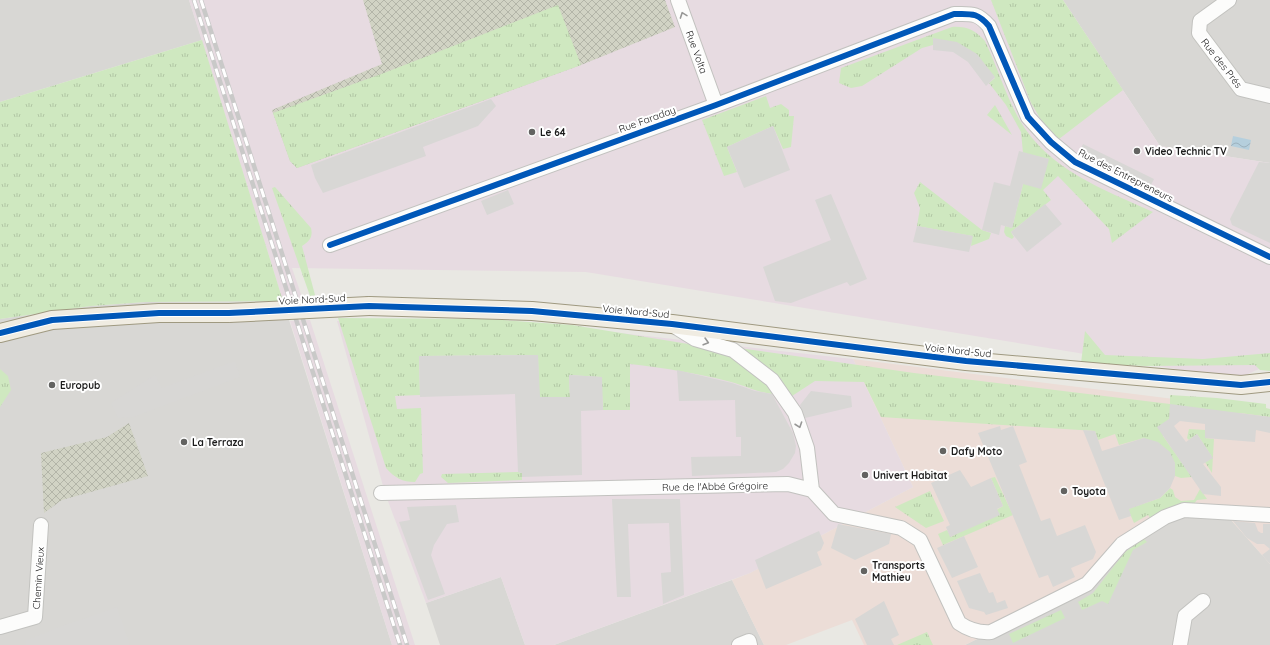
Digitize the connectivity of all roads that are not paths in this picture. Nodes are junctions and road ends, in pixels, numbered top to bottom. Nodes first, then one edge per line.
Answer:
1 (678, 0) edge
2 (1229, 0) edge
3 (971, 7) edge
4 (1270, 96) edge
5 (716, 105) junction
6 (330, 245) dead end
7 (1270, 257) edge
8 (672, 324) junction
9 (0, 333) edge
10 (1270, 382) edge
11 (1241, 385) junction
12 (1270, 394) edge
13 (812, 490) junction
14 (381, 493) dead end
15 (1270, 514) edge
16 (41, 525) dead end
17 (1203, 600) dead end
18 (0, 627) edge
19 (1180, 645) edge

5 -> 1 street, Rue Volta
2 - 4 street, Rue des Prés
3 - 5 street, Rue Faraday
3 - 7 street, Rue des Entrepreneurs
5 - 6 street, Rue Faraday
8 - 9 main road, Voie Nord-Sud, bridge
8 - 11 main road, Voie Nord-Sud
8 -> 13 street
10 - 11 main road, Voie Nord-Sud
11 - 12 main road, Voie Nord-Sud
13 - 14 street, Rue de l'Abbé Grégoire
13 - 15 street
16 - 18 street, Chemin Vieux
17 - 19 street

